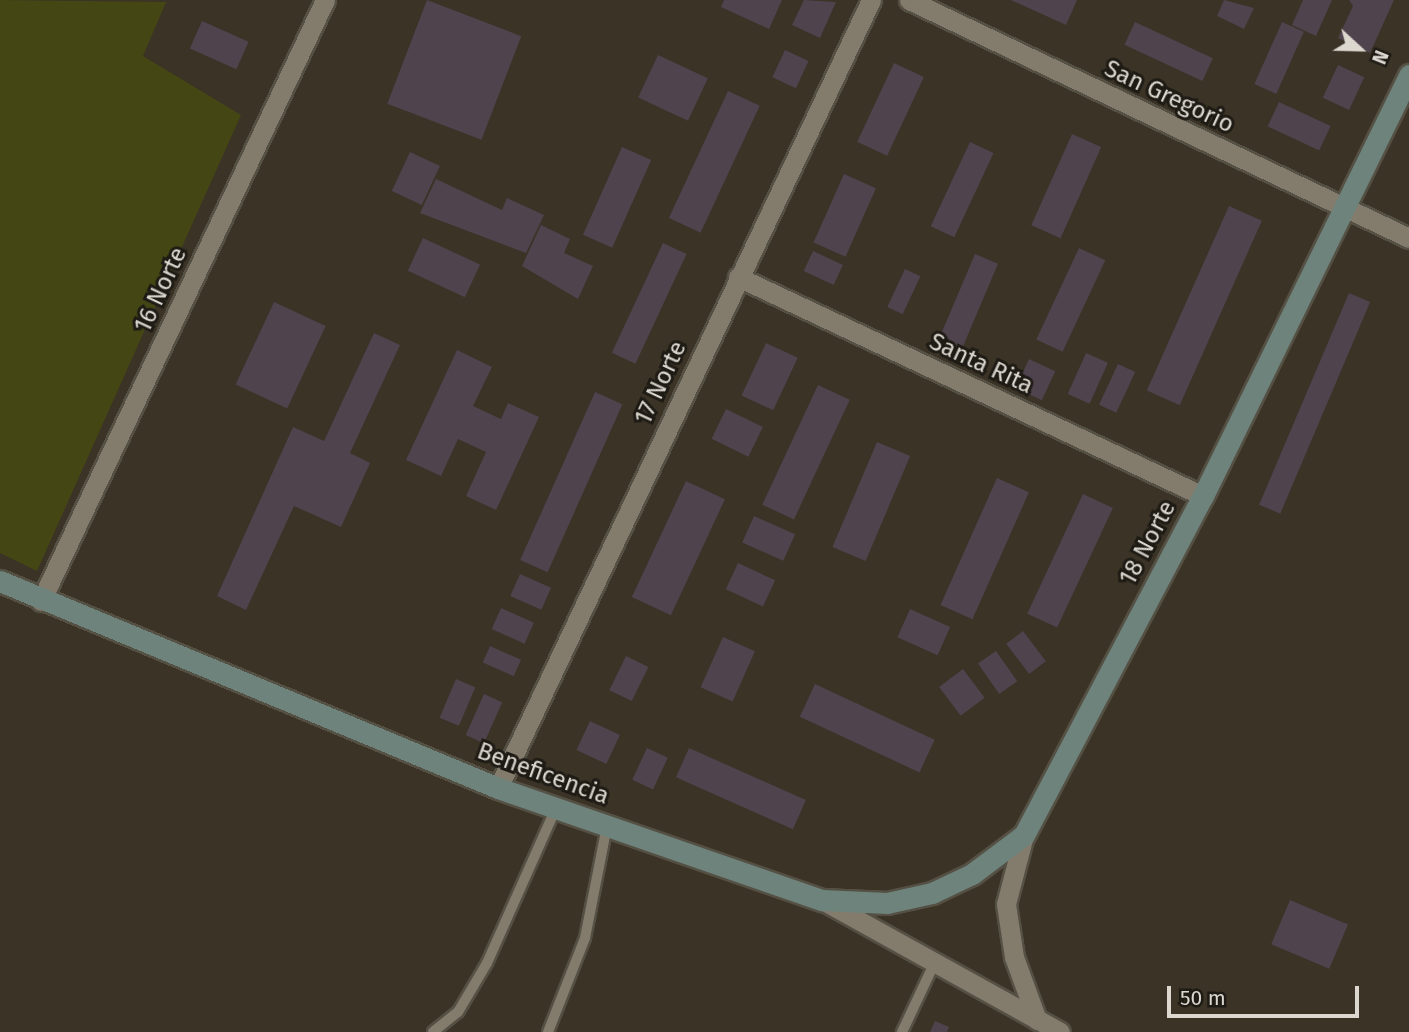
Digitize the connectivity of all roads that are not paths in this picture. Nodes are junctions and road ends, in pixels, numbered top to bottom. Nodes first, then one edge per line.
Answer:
1 (326, 0) edge
2 (871, 0) edge
3 (909, 0) edge
4 (1409, 75) edge
5 (1344, 207) junction
6 (1409, 238) edge
7 (738, 277) junction
8 (1203, 496) junction
9 (0, 581) edge
10 (41, 601) junction
11 (498, 788) junction
12 (556, 808) junction
13 (607, 825) junction
14 (1024, 835) junction
15 (822, 900) junction
16 (935, 962) junction
17 (1037, 1020) junction
18 (433, 1032) edge
19 (548, 1032) edge
20 (902, 1032) edge
21 (1060, 1032) edge

1 - 10 street, 16 Norte
2 - 7 street, 17 Norte
3 - 5 street, San Gregorio
4 - 5 main road, 18 Norte
5 - 6 street, San Gregorio
5 - 8 main road, 18 Norte
7 - 8 street, Santa Rita
7 - 11 street, 17 Norte
8 - 14 main road, 18 Norte
9 - 10 main road, Beneficencia
10 - 11 main road, Beneficencia
11 - 12 main road, Beneficencia
12 - 13 main road, Beneficencia
12 - 18 lane
13 - 15 main road, Beneficencia
13 - 19 lane
14 - 15 main road, 18 Norte
14 - 17 street
15 - 16 street, Beneficencia
16 - 17 street, Beneficencia
16 - 20 lane
17 - 21 street, Beneficencia

